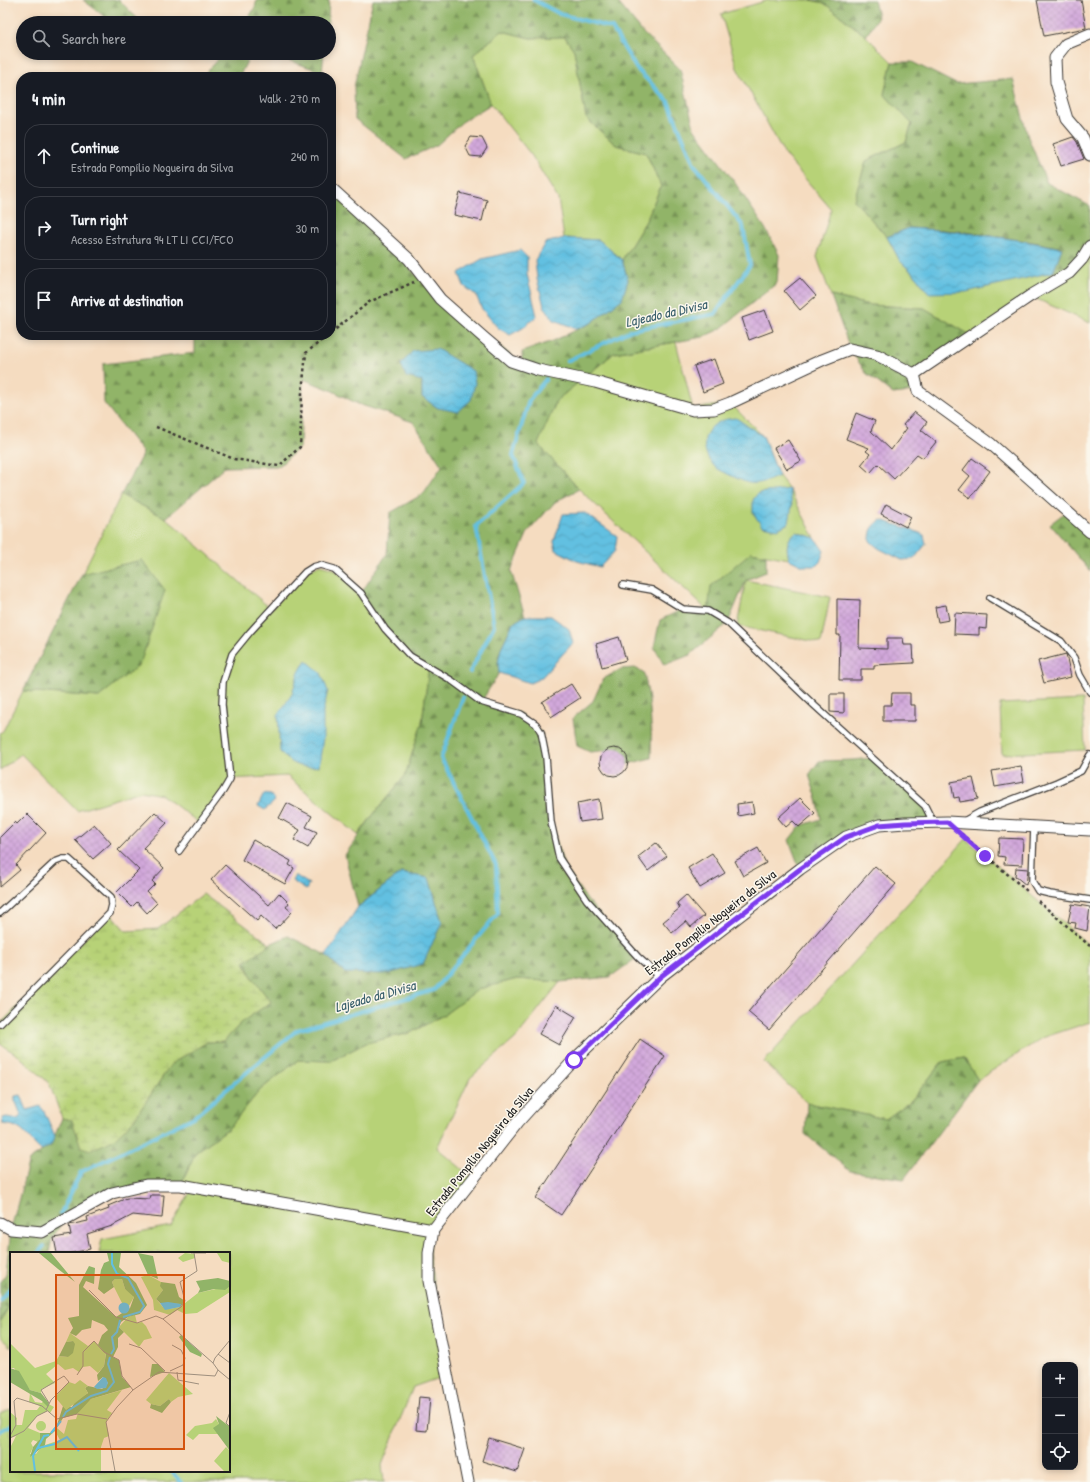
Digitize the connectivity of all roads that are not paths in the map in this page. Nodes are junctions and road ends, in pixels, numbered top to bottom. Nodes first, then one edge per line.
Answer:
1 (1090, 34) edge
2 (1090, 155) edge
3 (336, 193) edge
4 (1090, 246) edge
5 (914, 374) junction
6 (1090, 532) edge
7 (623, 584) dead end
8 (990, 598) dead end
9 (1090, 692) edge
10 (1090, 755) edge
11 (933, 822) junction
12 (961, 823) junction
13 (1034, 827) junction
14 (1090, 830) edge
15 (179, 851) dead end
16 (1090, 900) edge
17 (0, 913) edge
18 (660, 977) junction
19 (0, 1024) edge
20 (0, 1223) edge
21 (433, 1230) junction
22 (468, 1482) edge

1 - 2 street
3 - 5 street
4 - 5 street
5 - 6 street
7 - 11 lane
8 - 9 lane
10 - 12 lane
11 - 12 street, Estrada Pompílio Nogueira da Silva
11 - 18 street, Estrada Pompílio Nogueira da Silva
12 - 13 street, Estrada Pompílio Nogueira da Silva
13 - 14 street, Estrada Pompílio Nogueira da Silva
13 - 16 lane
15 - 18 lane
17 - 19 lane
18 - 21 street, Estrada Pompílio Nogueira da Silva
20 - 21 street
21 - 22 street, Estrada Pompílio Nogueira da Silva

